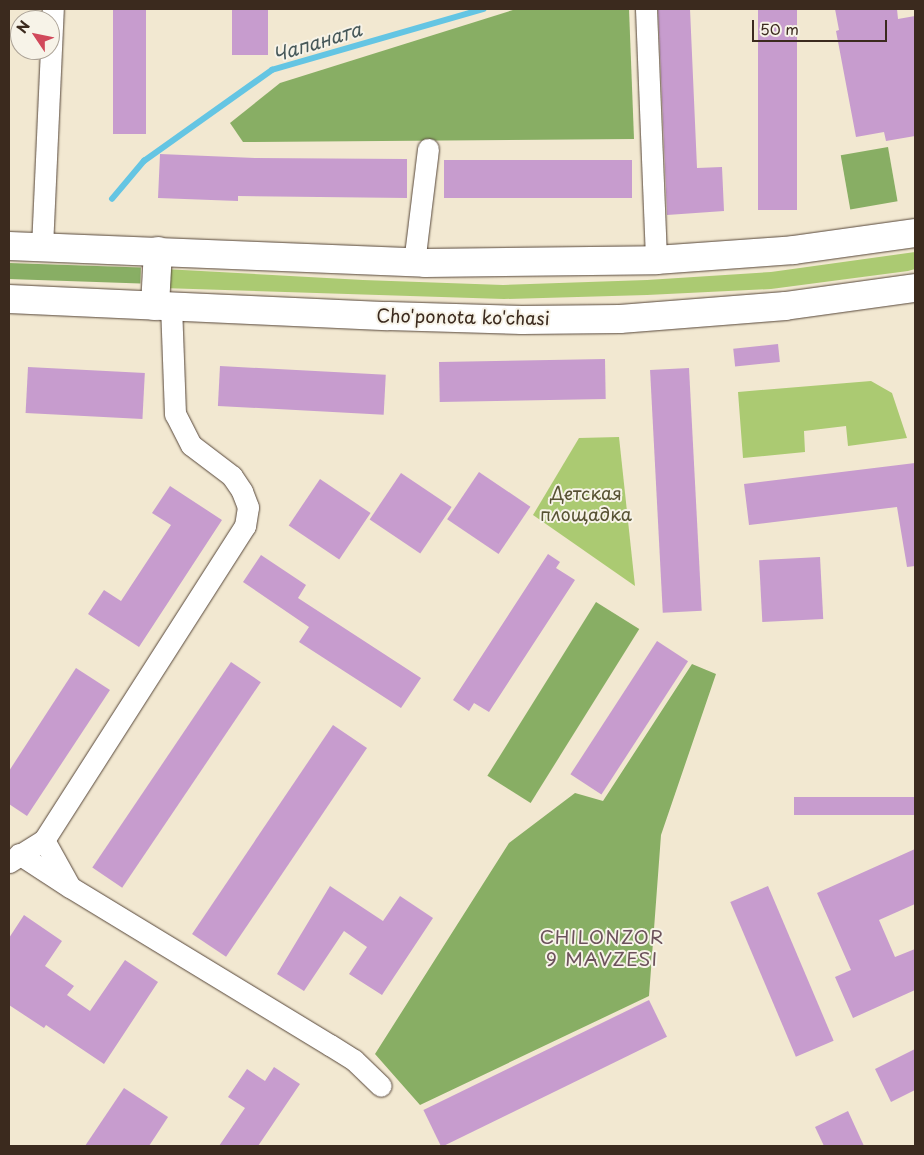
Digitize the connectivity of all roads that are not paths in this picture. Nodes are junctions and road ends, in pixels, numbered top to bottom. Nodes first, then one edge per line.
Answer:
1 (53, 9) edge
2 (646, 9) edge
3 (428, 149) dead end
4 (915, 233) edge
5 (9, 246) edge
6 (42, 247) junction
7 (158, 252) junction
8 (656, 260) junction
9 (414, 263) junction
10 (915, 288) edge
11 (9, 299) edge
12 (163, 306) junction
13 (44, 840) junction
14 (14, 858) edge
15 (70, 887) junction
16 (381, 1086) dead end

1 - 6 street
2 - 8 street
3 - 9 street
4 - 8 main road
5 - 6 main road
6 - 7 main road
7 - 9 main road
7 - 12 main road
8 - 9 main road
10 - 12 main road, Cho'ponota ko'chasi
11 - 12 main road, Cho'ponota ko'chasi
12 - 13 street
13 - 14 street
13 - 15 street
14 - 15 street
15 - 16 street

